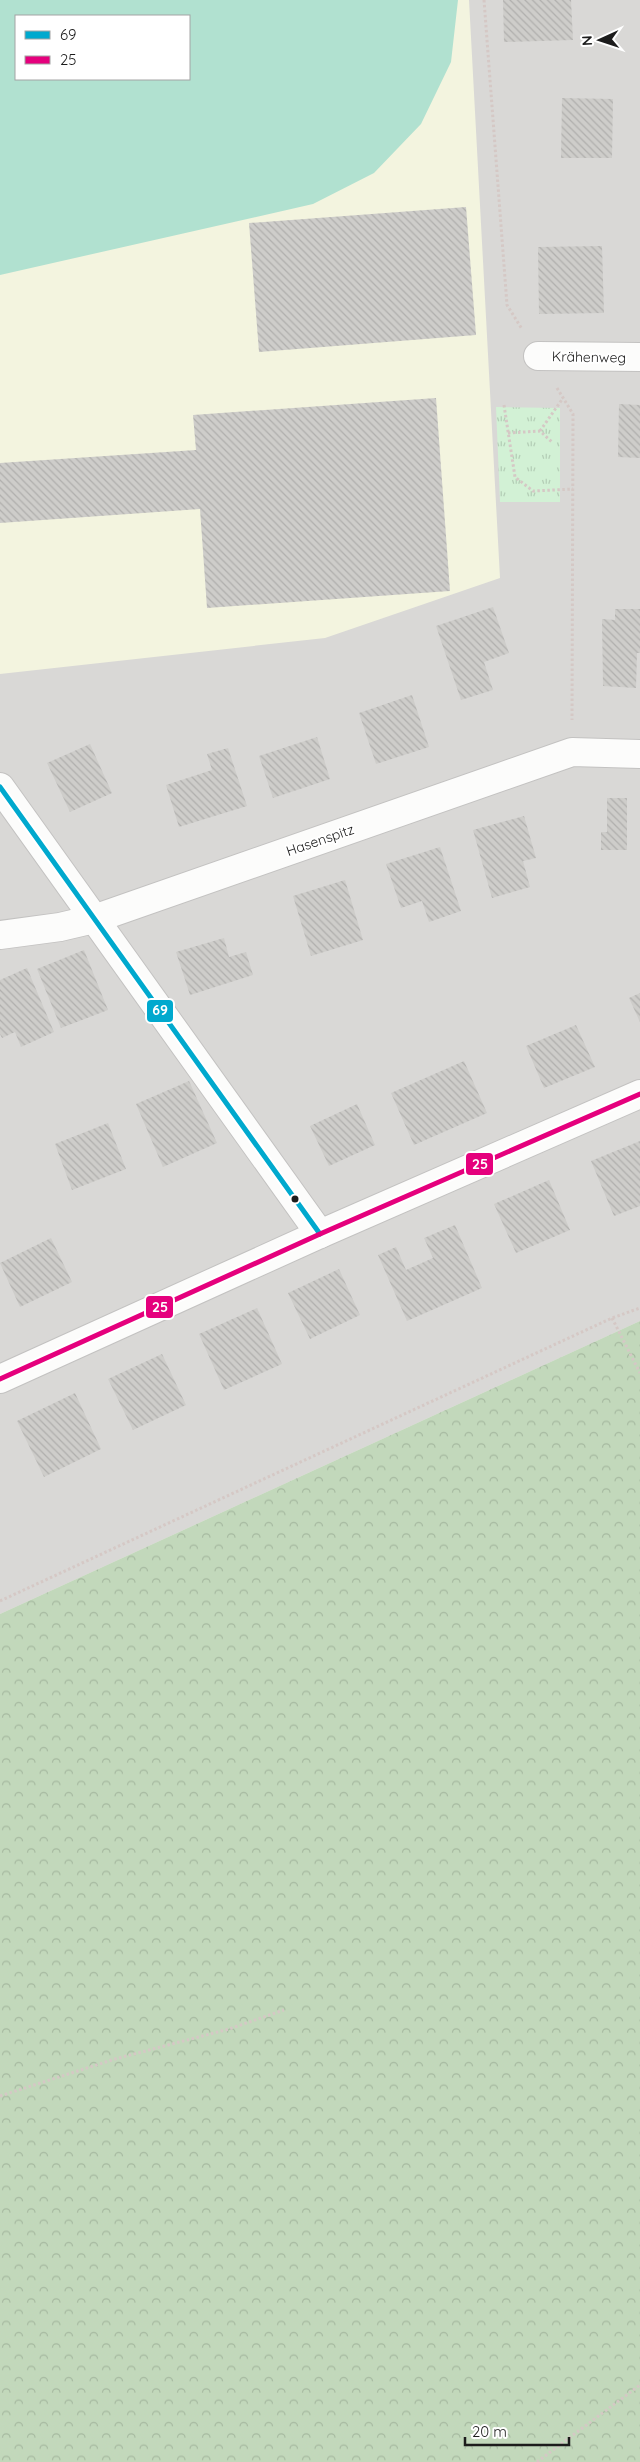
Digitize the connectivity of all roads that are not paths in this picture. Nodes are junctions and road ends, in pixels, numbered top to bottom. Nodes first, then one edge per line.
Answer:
1 (538, 356) dead end
2 (640, 358) edge
3 (640, 754) edge
4 (0, 788) edge
5 (94, 919) junction
6 (0, 934) edge
7 (640, 1094) edge
8 (320, 1234) junction
9 (0, 1379) edge

1 - 2 street, Krähenweg
3 - 5 street, Hasenspitz
4 - 5 street
5 - 6 street, Hasenspitz
5 - 8 street
7 - 8 street
8 - 9 street

